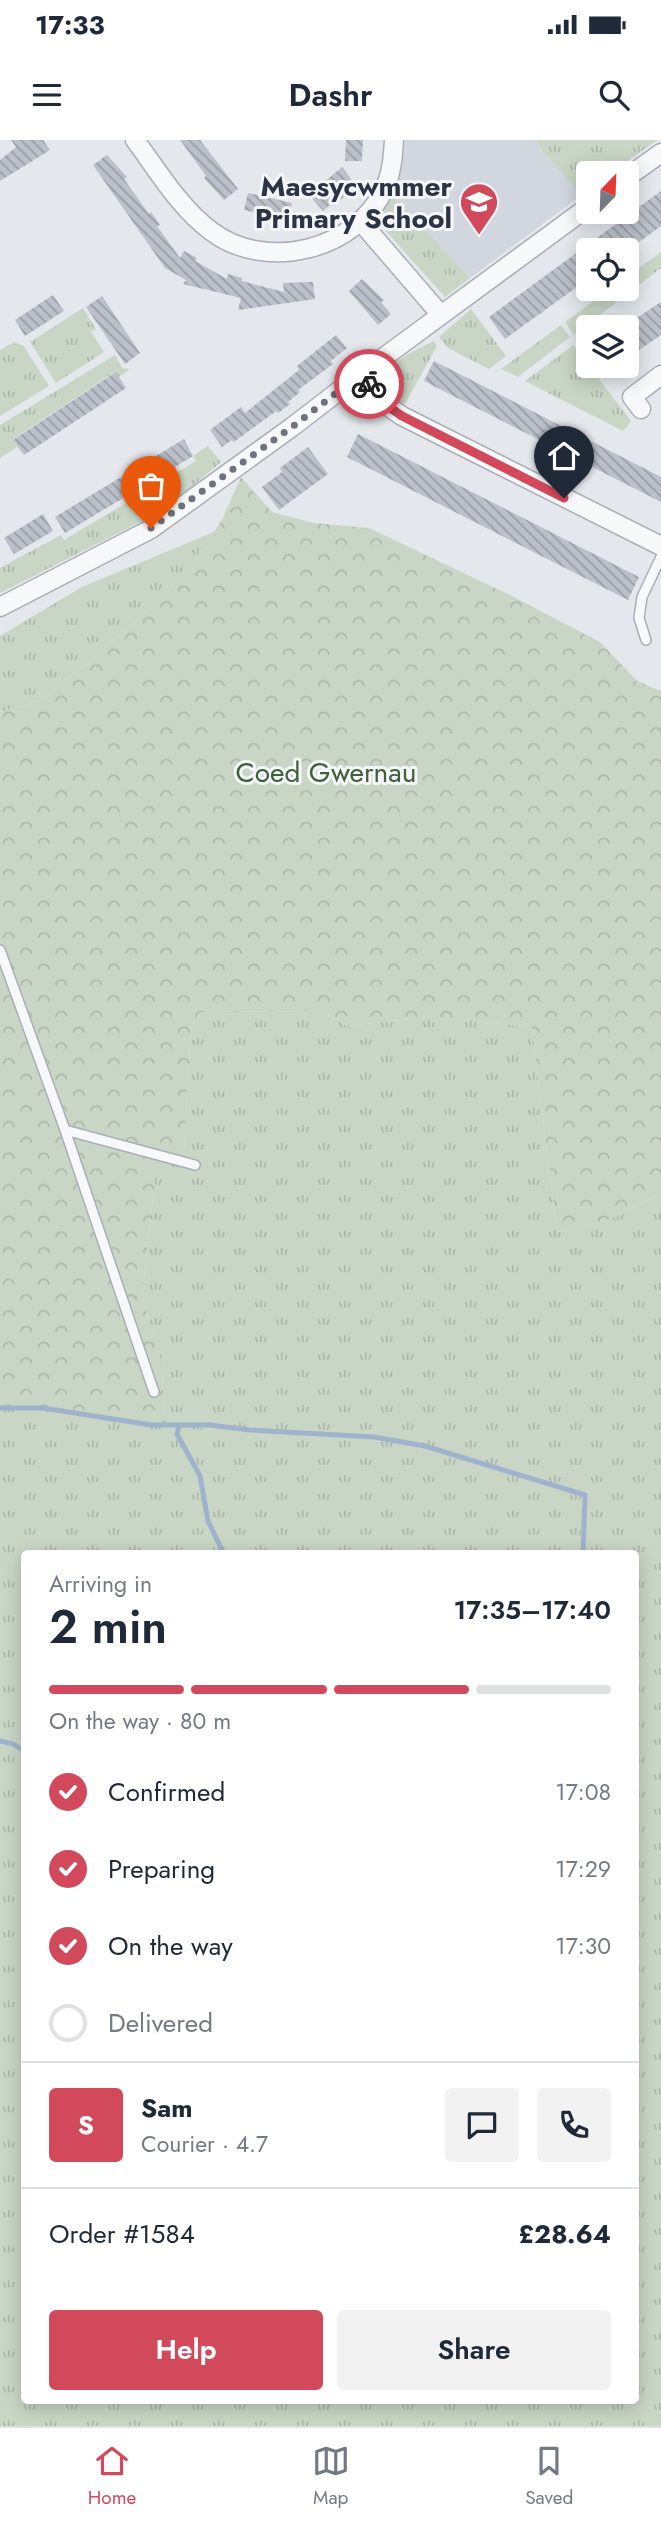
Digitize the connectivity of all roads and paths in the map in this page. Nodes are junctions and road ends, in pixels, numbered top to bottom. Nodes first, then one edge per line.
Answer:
1 (135, 140) edge
2 (394, 140) edge
3 (661, 153) edge
4 (639, 169) edge
5 (576, 216) edge
6 (361, 222) junction
7 (441, 314) junction
8 (361, 374) junction
9 (661, 375) edge
10 (641, 409) dead end
11 (661, 547) edge
12 (661, 557) edge
13 (0, 607) edge
14 (646, 640) dead end
15 (0, 950) edge
16 (65, 1130) junction
17 (195, 1165) dead end
18 (154, 1392) dead end

1 - 6 street
2 - 6 street
3 - 4 street
5 - 7 street
6 - 7 street
7 - 8 street
8 - 11 street
8 - 13 street
9 - 10 street
12 - 14 lane
15 - 16 lane
16 - 17 lane
16 - 18 lane

